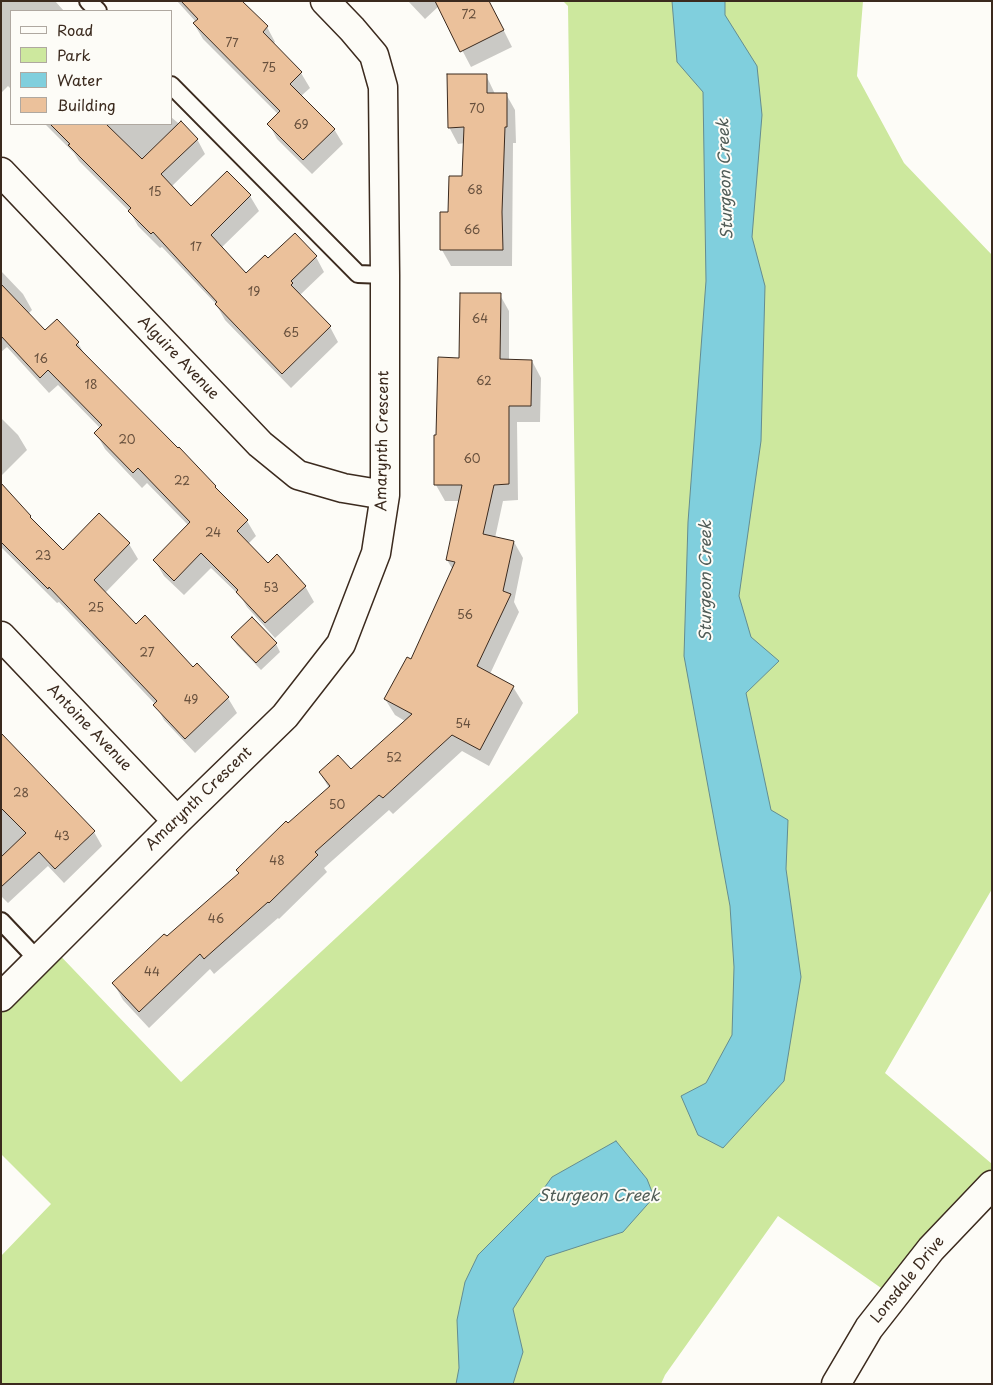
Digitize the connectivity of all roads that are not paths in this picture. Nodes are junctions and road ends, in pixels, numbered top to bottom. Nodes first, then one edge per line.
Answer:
1 (88, 1) edge
2 (325, 1) edge
3 (97, 10) edge
4 (172, 86) edge
5 (1, 172) edge
6 (385, 274) junction
7 (385, 495) junction
8 (1, 636) edge
9 (177, 821) junction
10 (1, 922) edge
11 (38, 960) junction
12 (1, 997) edge
13 (992, 1186) edge
14 (836, 1384) edge

1 - 3 lane
2 - 6 street, Amarynth Crescent
4 - 6 lane
5 - 7 street, Alguire Avenue
6 - 7 street, Amarynth Crescent
7 - 9 street, Amarynth Crescent
8 - 9 street, Antoine Avenue
9 - 11 street, Amarynth Crescent
10 - 11 lane
11 - 12 street, Amarynth Crescent
13 - 14 street, Lonsdale Drive

